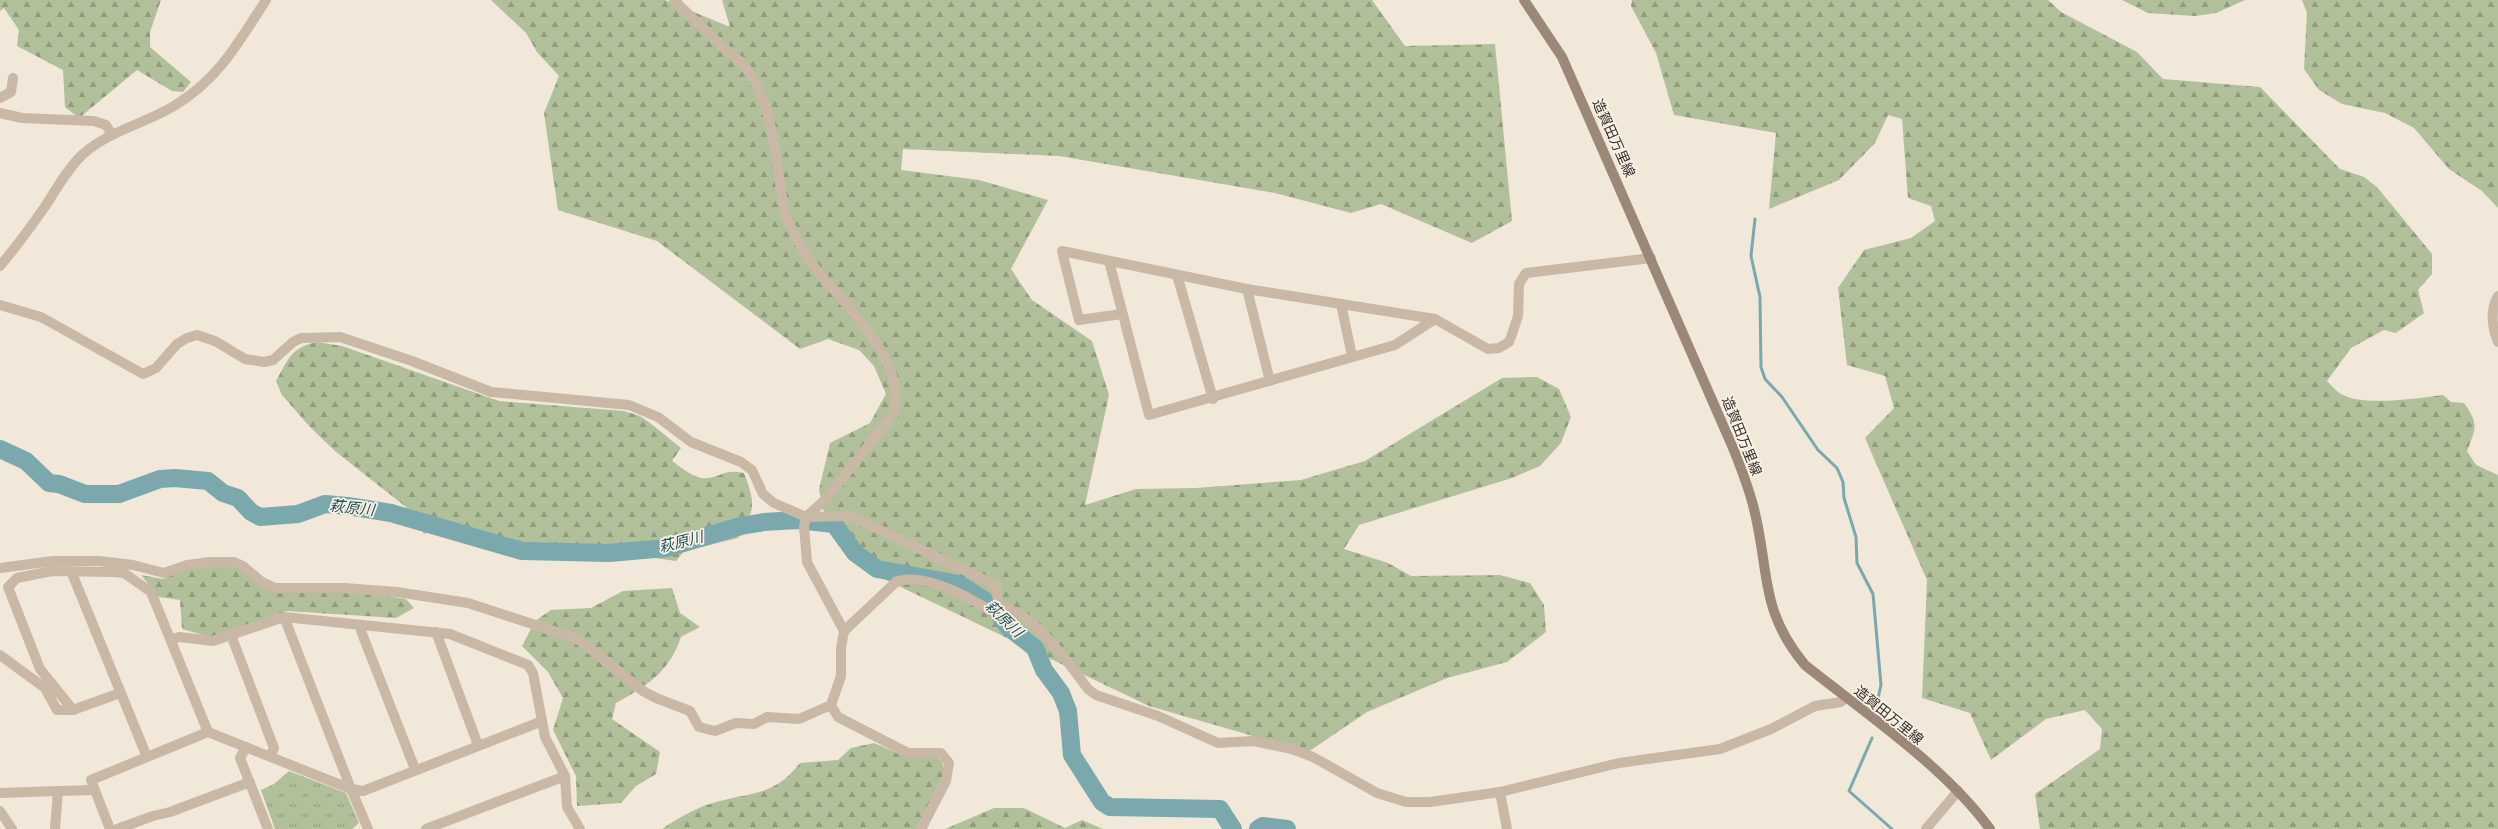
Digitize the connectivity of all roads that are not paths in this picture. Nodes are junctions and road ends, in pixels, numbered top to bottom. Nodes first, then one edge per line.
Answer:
1 (266, 0) edge
2 (674, 0) edge
3 (1524, 0) edge
4 (13, 78) dead end
5 (0, 98) edge
6 (0, 113) edge
7 (112, 135) junction
8 (1651, 258) junction
9 (1109, 261) junction
10 (0, 266) edge
11 (1177, 274) junction
12 (1247, 289) junction
13 (2498, 296) edge
14 (1341, 304) junction
15 (0, 305) edge
16 (1122, 314) junction
17 (1435, 319) junction
18 (2498, 342) edge
19 (1352, 356) junction
20 (1270, 380) junction
21 (1213, 399) junction
22 (806, 516) junction
23 (0, 568) edge
24 (71, 571) junction
25 (997, 611) junction
26 (284, 616) junction
27 (361, 625) junction
28 (844, 630) junction
29 (436, 632) junction
30 (231, 636) junction
31 (172, 640) junction
32 (0, 655) edge
33 (120, 693) junction
34 (1845, 698) junction
35 (831, 705) junction
36 (73, 710) junction
37 (540, 722) junction
38 (208, 732) junction
39 (478, 745) junction
40 (246, 747) junction
41 (270, 756) junction
42 (147, 757) junction
43 (415, 769) junction
44 (565, 776) junction
45 (250, 782) junction
46 (351, 789) junction
47 (94, 790) junction
48 (58, 791) junction
49 (1958, 791) junction
50 (1500, 792) junction
51 (0, 793) edge
52 (0, 811) edge
53 (12, 829) edge
54 (55, 829) edge
55 (110, 829) edge
56 (117, 829) edge
57 (268, 829) edge
58 (368, 829) edge
59 (426, 829) edge
60 (580, 829) edge
61 (921, 829) edge
62 (1507, 829) edge
63 (1926, 829) edge
64 (1990, 829) edge

1 - 7 street
2 - 22 street
3 - 8 main road, 造賀田万里線
4 - 5 street
6 - 7 street
7 - 10 street
8 - 17 street
8 - 34 main road, 造賀田万里線
9 - 11 street
9 - 16 street
9 - 16 street
11 - 12 street
11 - 21 street
12 - 14 street
12 - 20 street
13 - 18 street
14 - 17 street
14 - 19 street
15 - 22 street
16 - 21 street
17 - 19 street
19 - 20 street
20 - 21 street
22 - 25 street
22 - 28 street
23 - 35 street
24 - 31 street
24 - 33 street
24 - 36 street
25 - 28 street
25 - 50 street
26 - 27 street
26 - 30 street
26 - 46 street
27 - 29 street
27 - 43 street
28 - 35 street
29 - 37 street
29 - 39 street
30 - 31 street
30 - 41 street
31 - 38 street
32 - 36 street
33 - 36 street
33 - 42 street
34 - 49 main road, 造賀田万里線
34 - 50 street
35 - 61 street
37 - 39 street
37 - 44 street
38 - 40 street
38 - 42 street
39 - 43 street
40 - 41 street
40 - 45 street
41 - 46 street
42 - 47 street
43 - 46 street
44 - 59 street
44 - 60 street
45 - 56 street
45 - 57 street
46 - 58 street
47 - 48 street
47 - 55 street
48 - 51 street
48 - 54 street
49 - 63 street
49 - 64 main road, 造賀田万里線
50 - 62 street
52 - 53 street

